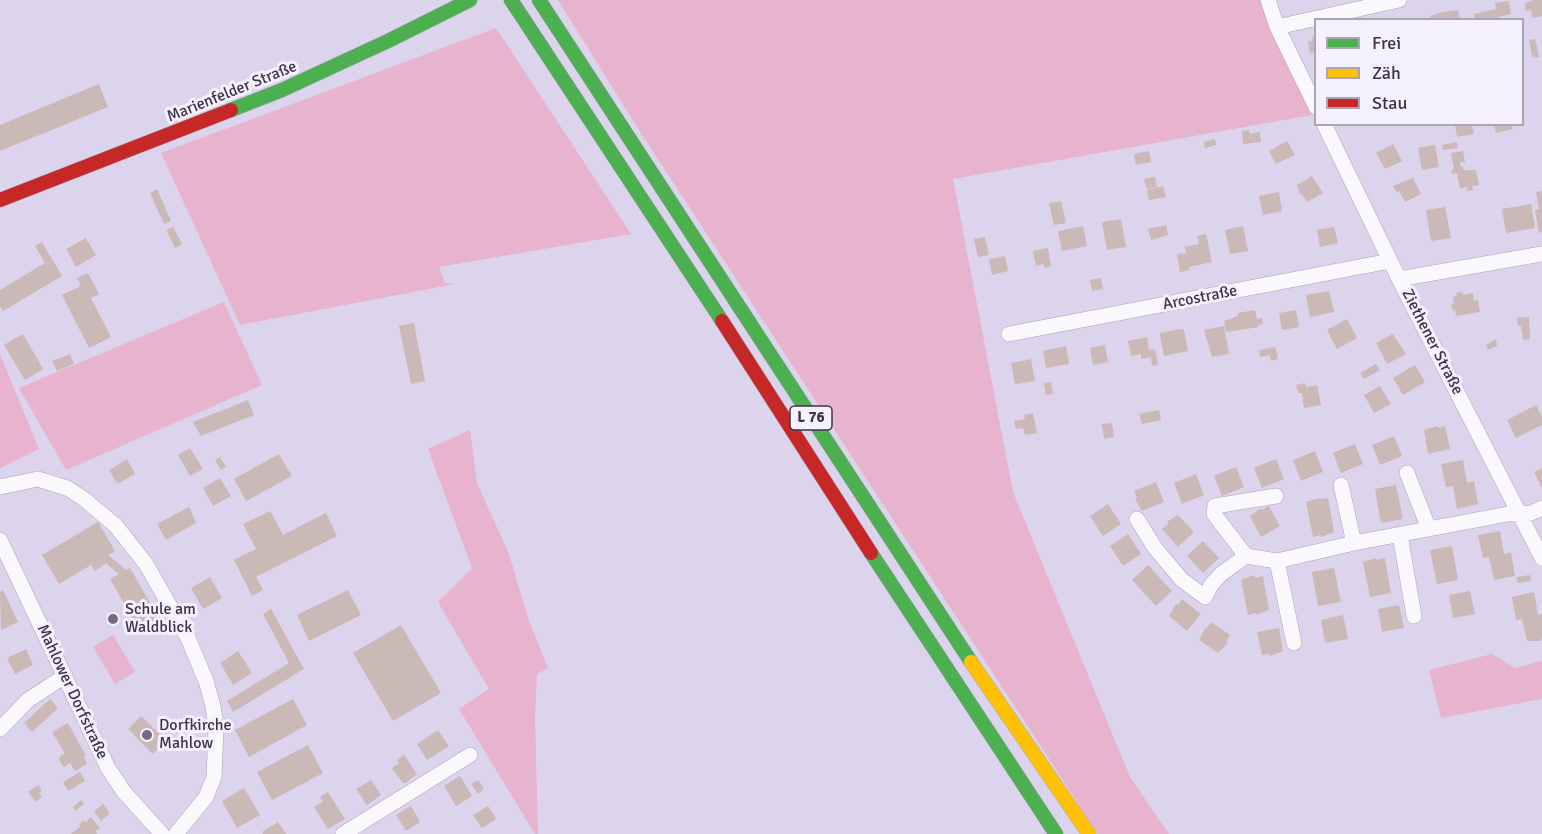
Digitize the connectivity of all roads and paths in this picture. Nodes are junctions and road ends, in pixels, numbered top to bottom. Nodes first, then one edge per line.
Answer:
1 (511, 0) edge
2 (539, 0) edge
3 (1268, 0) edge
4 (1399, 0) edge
5 (466, 2) edge
6 (1318, 18) edge
7 (1314, 19) edge
8 (1277, 27) junction
9 (1314, 103) edge
10 (1325, 126) edge
11 (0, 200) edge
12 (1542, 255) edge
13 (1390, 261) junction
14 (1400, 279) junction
15 (1010, 334) dead end
16 (1407, 473) dead end
17 (1341, 485) dead end
18 (0, 488) edge
19 (1276, 496) dead end
20 (1542, 508) edge
21 (1519, 513) junction
22 (1137, 519) dead end
23 (1429, 529) junction
24 (1400, 535) junction
25 (0, 540) edge
26 (1354, 543) junction
27 (1246, 556) junction
28 (1542, 558) edge
29 (1277, 561) junction
30 (1414, 616) dead end
31 (1294, 643) dead end
32 (65, 676) junction
33 (0, 729) edge
34 (470, 755) dead end
35 (162, 834) edge
36 (176, 834) edge
37 (343, 834) edge
38 (1056, 834) edge
39 (1089, 834) edge

1 - 38 main road, L 76
2 - 39 main road, L 76
3 - 8 street
4 - 6 street
5 - 11 main road, Marienfelder Straße
7 - 8 street
8 - 9 street
10 - 13 street, Ziethener Straße
12 - 14 street
13 - 14 street, Ziethener Straße
13 - 15 street, Arcostraße
14 - 21 street, Ziethener Straße
16 - 23 street
17 - 26 street
18 - 36 street
19 - 27 street
20 - 21 street
21 - 23 street
21 - 28 street, Ziethener Straße
22 - 27 street
23 - 24 street
24 - 26 street
24 - 30 street
25 - 32 street, Mahlower Dorfstraße
26 - 29 street
27 - 29 street
29 - 31 street
32 - 33 street
32 - 35 street, Mahlower Dorfstraße
34 - 37 street

